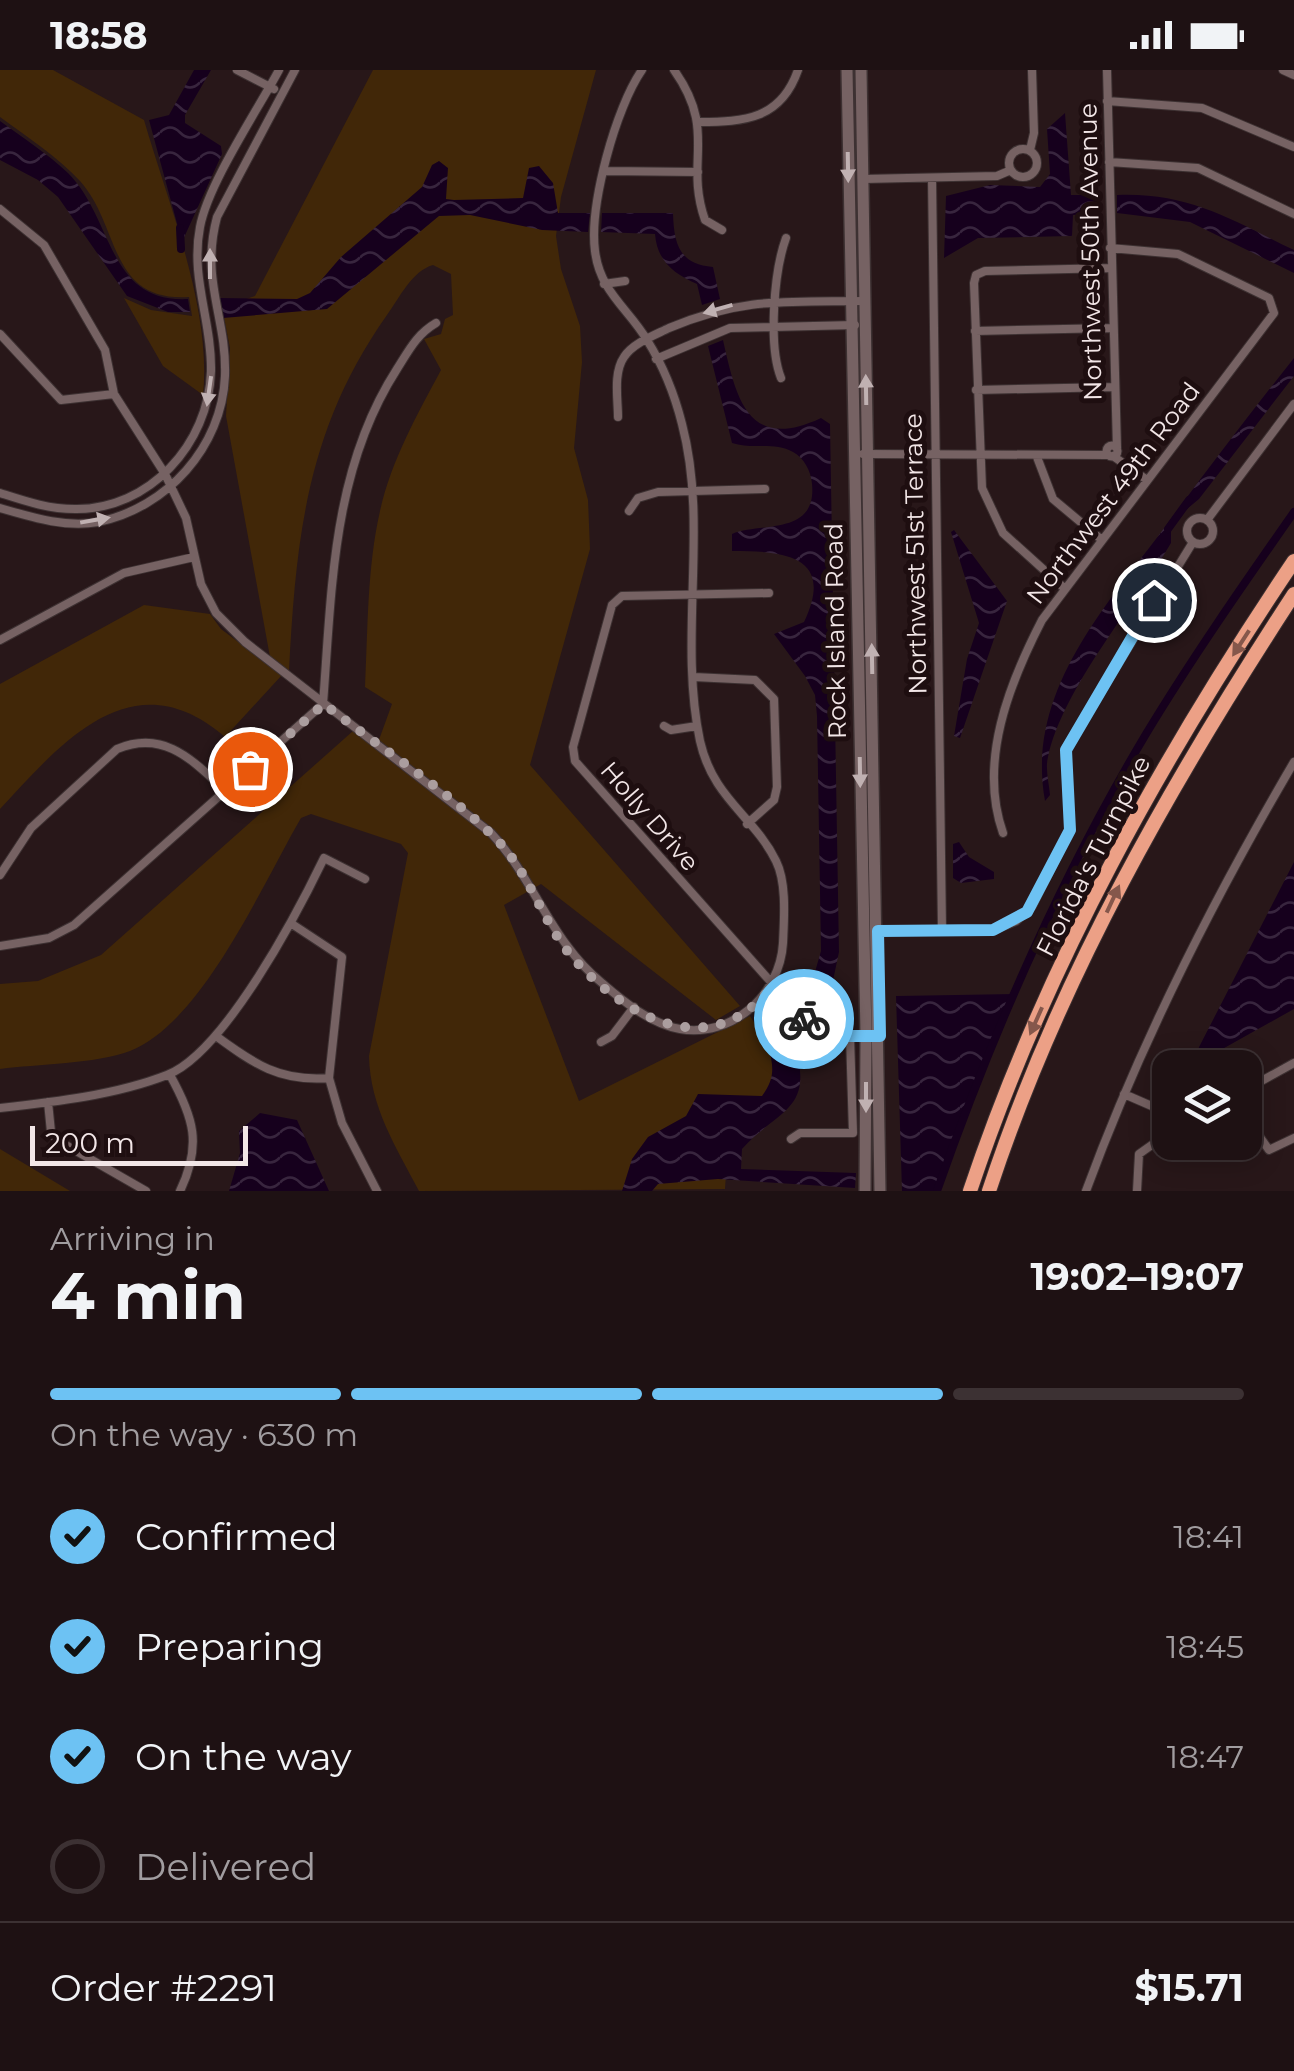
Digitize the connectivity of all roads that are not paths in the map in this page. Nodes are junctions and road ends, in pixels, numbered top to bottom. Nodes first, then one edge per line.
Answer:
1 (237, 70) edge
2 (280, 70) edge
3 (295, 70) edge
4 (642, 70) edge
5 (674, 70) edge
6 (798, 70) edge
7 (846, 70) edge
8 (861, 70) edge
9 (1032, 70) edge
10 (1107, 70) edge
11 (1283, 70) edge
12 (1294, 75) edge
13 (270, 88) junction
14 (282, 93) junction
15 (1108, 101) junction
16 (699, 122) junction
17 (1294, 147) edge
18 (1030, 150) junction
19 (1109, 162) junction
20 (1011, 170) junction
21 (605, 172) junction
22 (698, 172) junction
23 (932, 178) junction
24 (863, 179) junction
25 (0, 210) edge
26 (1294, 214) edge
27 (722, 230) dead end
28 (786, 238) dead end
29 (1110, 248) junction
30 (1110, 268) junction
31 (625, 281) dead end
32 (604, 284) junction
33 (775, 301) junction
34 (850, 301) junction
35 (864, 301) junction
36 (436, 323) dead end
37 (775, 325) junction
38 (850, 325) junction
39 (865, 325) junction
40 (1112, 328) junction
41 (974, 331) junction
42 (0, 334) edge
43 (646, 338) junction
44 (656, 359) junction
45 (781, 378) dead end
46 (1113, 388) junction
47 (976, 390) junction
48 (114, 394) junction
49 (1294, 404) edge
50 (618, 417) dead end
51 (853, 450) junction
52 (1114, 452) junction
53 (868, 455) junction
54 (934, 457) junction
55 (1037, 457) junction
56 (977, 458) junction
57 (165, 474) junction
58 (1147, 480) junction
59 (171, 486) junction
60 (690, 490) junction
61 (765, 490) dead end
62 (0, 493) edge
63 (0, 508) edge
64 (629, 510) dead end
65 (1209, 518) junction
66 (1102, 540) junction
67 (1193, 542) junction
68 (194, 557) junction
69 (1294, 561) edge
70 (1064, 588) junction
71 (769, 593) dead end
72 (692, 594) junction
73 (1294, 594) edge
74 (0, 640) edge
75 (694, 677) junction
76 (324, 704) junction
77 (664, 726) dead end
78 (697, 726) junction
79 (1294, 762) edge
80 (226, 790) junction
81 (746, 824) junction
82 (1003, 833) dead end
83 (0, 875) edge
84 (365, 879) dead end
85 (292, 924) junction
86 (942, 930) junction
87 (878, 931) junction
88 (0, 946) edge
89 (772, 986) junction
90 (634, 1007) junction
91 (216, 1036) junction
92 (850, 1036) junction
93 (873, 1036) junction
94 (601, 1042) dead end
95 (1294, 1063) edge
96 (170, 1074) junction
97 (330, 1078) junction
98 (1262, 1081) edge
99 (1124, 1094) junction
100 (48, 1102) junction
101 (1152, 1106) edge
102 (0, 1108) edge
103 (1294, 1138) edge
104 (790, 1139) dead end
105 (1262, 1141) edge
106 (1152, 1144) edge
107 (146, 1191) edge
108 (180, 1191) edge
109 (377, 1191) edge
110 (865, 1191) edge
111 (880, 1191) edge
112 (970, 1191) edge
113 (989, 1191) edge
114 (1086, 1191) edge
115 (1136, 1191) edge

1 - 13 street
2 - 13 street
3 - 14 street
4 - 21 street
5 - 16 street
6 - 16 street
7 -> 34 main road, Rock Island Road
8 - 24 main road, Rock Island Road
9 - 18 street
10 - 15 street, Northwest 50th Avenue
11 - 12 street
13 - 14 street
13 -> 57 street
59 -> 14 street
15 - 17 street
15 - 19 street, Northwest 50th Avenue
16 - 22 street
18 - 20 street
18 - 20 street
19 - 26 street
19 - 29 street, Northwest 50th Avenue
20 - 23 street
21 - 22 street
21 - 32 street
22 - 27 street
23 - 24 street
23 - 54 street, Northwest 51st Terrace
24 - 35 main road, Rock Island Road
25 - 48 street
28 - 33 street
29 - 30 street, Northwest 50th Avenue
29 - 58 street, Northwest 49th Road
30 - 40 street, Northwest 50th Avenue
30 - 41 street
31 - 32 street
32 - 43 street
33 - 34 street
33 - 37 street
33 -> 43 street
34 - 35 street
34 - 38 main road, Rock Island Road
35 - 39 main road, Rock Island Road
36 - 76 street
37 - 38 street
37 - 44 street
37 - 45 street
38 - 39 street
38 - 51 main road, Rock Island Road
53 -> 39 main road, Rock Island Road
40 - 41 street
40 - 46 street, Northwest 50th Avenue
41 - 47 street
42 - 48 street
43 - 44 street
43 - 50 street
44 - 60 street
46 - 47 street
46 - 52 street, Northwest 50th Avenue
47 - 56 street
48 - 57 street
49 - 65 street
51 - 53 street
51 -> 93 main road, Rock Island Road
52 - 55 street
52 - 58 street
53 - 54 street
87 -> 53 main road, Rock Island Road
54 - 56 street
54 - 86 street, Northwest 51st Terrace
55 - 56 street
55 - 66 street
56 - 70 street
57 - 59 street
57 - 62 street
58 - 66 street, Northwest 49th Road
63 -> 59 street
59 - 68 street
60 - 61 street
60 - 64 street
60 - 72 street
65 - 67 street
65 - 67 street
66 - 70 street, Northwest 49th Road
67 - 86 street
68 - 74 street
68 - 76 street
69 -> 112 highway, Florida's Turnpike
70 - 82 street, Northwest 49th Road
71 - 72 street
72 - 75 street
72 - 89 street, Holly Drive
113 -> 73 highway, Florida's Turnpike
75 - 78 street
75 - 81 street
76 - 80 street
76 - 90 street
77 - 78 street
78 - 81 street
79 - 99 street
80 - 83 street
80 - 88 street
81 - 89 street
84 - 85 street
85 - 91 street
85 - 97 street
86 - 87 street
87 - 93 main road, Rock Island Road
89 - 90 street
89 - 92 street, Holly Drive
90 - 94 street
91 - 96 street
91 - 97 street
92 - 93 street, Holly Drive
92 - 104 street
93 -> 110 main road, Rock Island Road
93 - 111 main road, Rock Island Road
95 - 98 street
96 - 100 street
96 - 108 street
97 - 109 street
99 - 101 street
99 - 114 street
100 - 102 street
100 - 107 street
103 - 105 street
106 - 115 street

